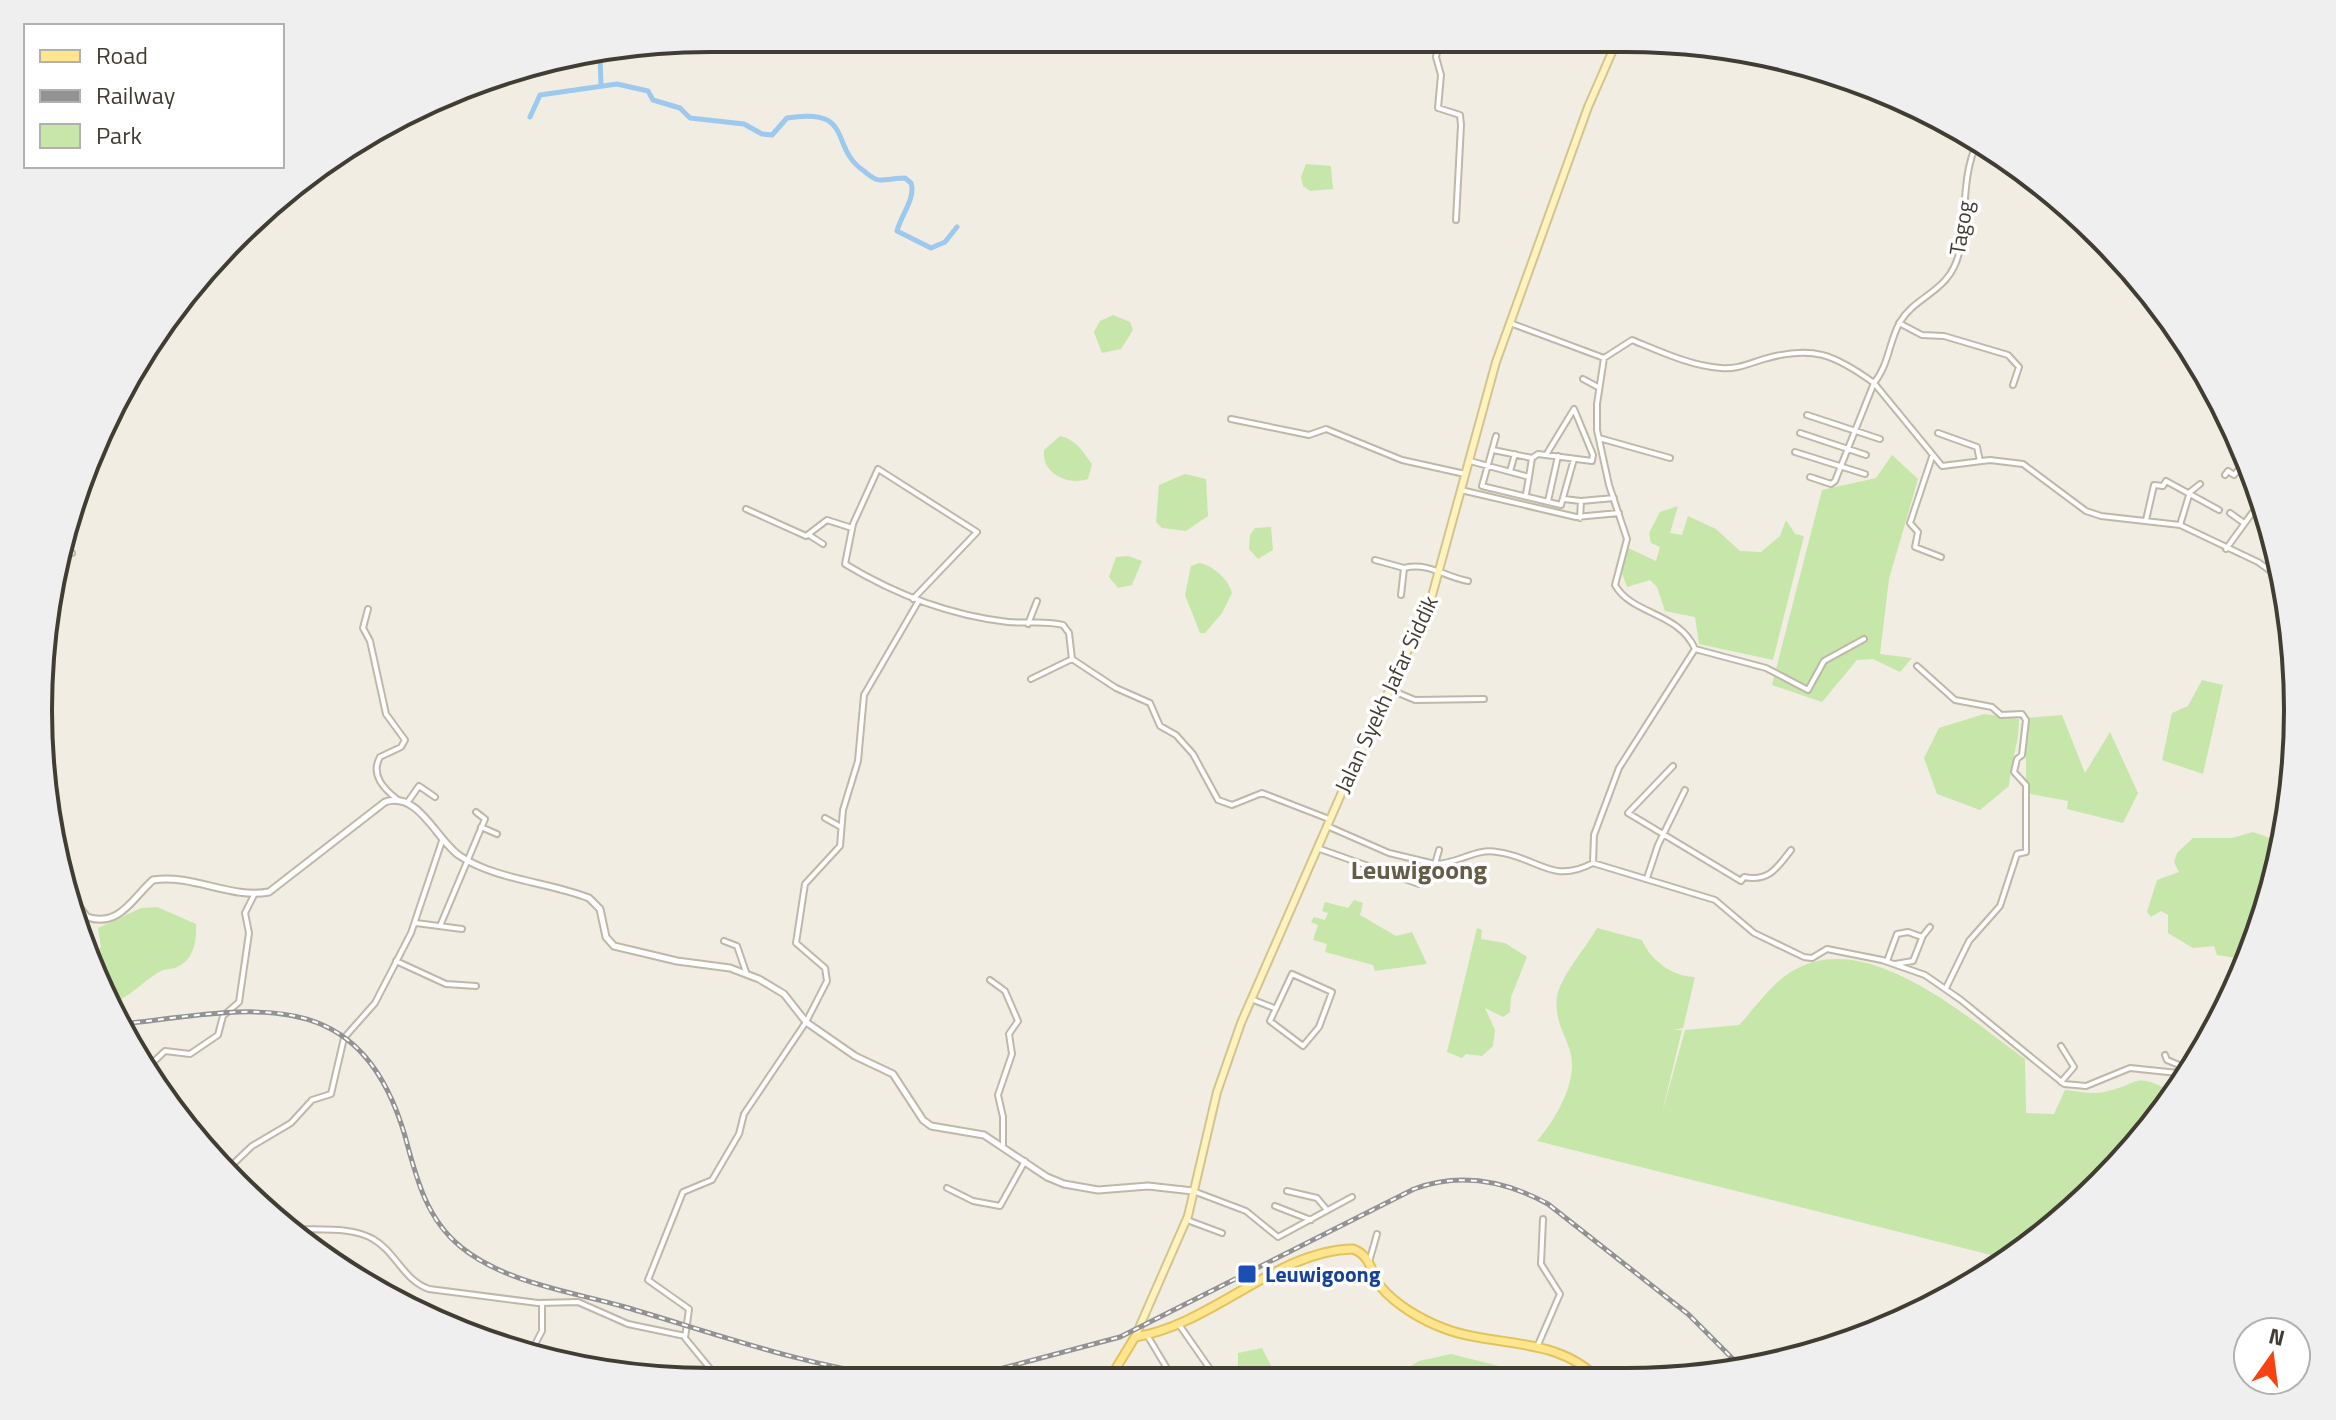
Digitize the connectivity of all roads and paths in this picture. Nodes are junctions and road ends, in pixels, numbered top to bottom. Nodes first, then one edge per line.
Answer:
1 (1439, 52) edge
2 (1611, 52) edge
3 (1975, 152) edge
4 (1456, 220) dead end
5 (1510, 323) junction
6 (1899, 323) junction
7 (1604, 358) junction
8 (1583, 379) dead end
9 (1874, 383) junction
10 (2013, 385) dead end
11 (1598, 387) junction
12 (1807, 415) dead end
13 (1231, 419) dead end
14 (1856, 431) junction
15 (1800, 433) dead end
16 (1938, 433) dead end
17 (1496, 436) dead end
18 (1599, 438) junction
19 (1880, 439) dead end
20 (1493, 450) junction
21 (1849, 450) junction
22 (1795, 452) dead end
23 (1515, 454) junction
24 (1546, 455) junction
25 (1866, 455) dead end
26 (1558, 456) junction
27 (1932, 457) junction
28 (1532, 458) junction
29 (1670, 458) dead end
30 (1574, 459) junction
31 (1468, 460) junction
32 (1980, 461) junction
33 (1487, 467) junction
34 (1843, 467) junction
35 (2238, 470) edge
36 (1510, 471) junction
37 (1465, 474) junction
38 (1865, 474) dead end
39 (2225, 475) dead end
40 (1529, 477) junction
41 (1810, 477) dead end
42 (2200, 484) dead end
43 (1461, 490) junction
44 (2190, 492) junction
45 (1526, 495) junction
46 (1614, 498) junction
47 (1564, 499) junction
48 (1548, 501) junction
49 (1581, 501) junction
50 (746, 509) dead end
51 (2219, 510) dead end
52 (2253, 511) edge
53 (1620, 513) junction
54 (2230, 513) dead end
55 (1580, 518) junction
56 (2146, 520) junction
57 (2244, 523) junction
58 (2180, 525) junction
59 (852, 528) junction
60 (809, 535) junction
61 (823, 544) dead end
62 (2226, 549) junction
63 (1941, 557) dead end
64 (1375, 560) dead end
65 (1404, 568) junction
66 (1441, 570) junction
67 (2269, 570) edge
68 (1468, 581) dead end
69 (1401, 595) dead end
70 (916, 600) junction
71 (1037, 601) dead end
72 (368, 609) dead end
73 (1028, 624) junction
74 (1864, 639) dead end
75 (1695, 649) junction
76 (1072, 659) junction
77 (1917, 666) dead end
78 (1031, 679) dead end
79 (1391, 690) junction
80 (1484, 699) dead end
81 (1673, 766) dead end
82 (1685, 790) dead end
83 (435, 797) dead end
84 (398, 800) junction
85 (407, 803) junction
86 (476, 812) dead end
87 (825, 818) dead end
88 (1328, 823) junction
89 (481, 827) junction
90 (841, 827) junction
91 (497, 834) dead end
92 (1663, 834) junction
93 (442, 841) junction
94 (1317, 848) junction
95 (1439, 850) dead end
96 (1791, 850) dead end
97 (468, 861) junction
98 (1593, 863) junction
99 (1435, 864) junction
100 (1647, 878) junction
101 (254, 895) junction
102 (84, 914) edge
103 (416, 923) junction
104 (440, 926) junction
105 (1930, 927) dead end
106 (462, 929) dead end
107 (1922, 937) junction
108 (724, 941) dead end
109 (396, 961) junction
110 (1887, 961) junction
111 (1895, 964) junction
112 (746, 972) junction
113 (990, 980) dead end
114 (476, 986) dead end
115 (1946, 988) junction
116 (1251, 999) junction
117 (1274, 1008) junction
118 (806, 1022) junction
119 (2061, 1046) dead end
120 (2165, 1055) dead end
121 (154, 1061) edge
122 (2179, 1067) edge
123 (2175, 1073) edge
124 (2061, 1082) junction
125 (1003, 1145) junction
126 (1025, 1161) junction
127 (234, 1163) edge
128 (947, 1188) dead end
129 (1193, 1191) junction
130 (1287, 1191) dead end
131 (1352, 1197) dead end
132 (1275, 1206) dead end
133 (1327, 1210) junction
134 (1543, 1219) dead end
135 (1187, 1220) junction
136 (1311, 1220) junction
137 (306, 1230) edge
138 (1222, 1233) dead end
139 (1377, 1234) dead end
140 (1369, 1262) junction
141 (542, 1303) junction
142 (1180, 1326) junction
143 (1147, 1335) junction
144 (685, 1336) junction
145 (1135, 1337) junction
146 (535, 1344) edge
147 (1537, 1347) junction
148 (710, 1368) edge
149 (1116, 1368) edge
150 (1167, 1368) edge
151 (1209, 1368) edge
152 (1586, 1368) edge

1 - 4 street
2 - 5 main road, Jalan Syekh Jafar Siddik
3 - 6 street, Tagog
5 - 7 street
5 - 31 main road, Jalan Syekh Jafar Siddik
6 - 9 street
6 - 10 street
7 - 9 street
7 - 11 street
8 - 11 street
9 - 14 street
9 - 27 street
11 - 18 street
12 - 14 street
13 - 37 street
14 - 19 street
14 - 21 street
15 - 21 street
16 - 32 street
17 - 20 street
18 - 29 street
18 - 46 street
20 - 23 street
20 - 33 street
21 - 25 street
21 - 34 street
22 - 34 street
23 - 28 street
23 - 36 street
24 - 26 street
24 - 28 street
24 - 30 street
26 - 30 street
26 - 48 street
27 - 32 street
27 - 63 street
28 - 40 street
30 - 47 street
31 - 33 street
31 - 37 main road, Jalan Syekh Jafar Siddik
32 - 56 street
33 - 36 street
33 - 45 street
34 - 38 street
34 - 41 street
35 - 39 street
36 - 40 street
37 - 43 main road, Jalan Syekh Jafar Siddik
40 - 45 street
42 - 44 street
43 - 55 street
43 - 66 main road, Jalan Syekh Jafar Siddik
44 - 51 street
44 - 56 street
44 - 58 street
45 - 48 street
46 - 49 street
46 - 53 street
47 - 48 street
47 - 49 street
49 - 55 street
50 - 60 street
52 - 57 street
53 - 55 street
53 - 75 street
54 - 57 street
56 - 58 street
57 - 62 street
58 - 62 street
59 - 60 street
59 - 70 street
59 - 70 street
60 - 61 street
62 - 67 street
64 - 65 street
65 - 66 street
65 - 69 street
66 - 68 street
66 - 79 main road, Jalan Syekh Jafar Siddik
70 - 73 street
70 - 90 street
71 - 73 street
72 - 84 street
73 - 76 street
74 - 75 street
75 - 98 street
76 - 78 street
76 - 88 street
77 - 115 street
79 - 80 street
79 - 88 main road, Jalan Syekh Jafar Siddik
81 - 92 street
82 - 92 street
83 - 85 street
84 - 85 street
84 - 101 street
85 - 93 street
86 - 89 street
87 - 90 street
88 - 94 main road, Jalan Syekh Jafar Siddik
88 - 99 street
89 - 91 street
89 - 97 street
90 - 118 street
92 - 96 street
92 - 100 street
93 - 97 street
93 - 103 street
94 - 99 street
94 - 116 main road, Jalan Syekh Jafar Siddik
95 - 99 street
97 - 104 street
97 - 112 street
98 - 99 street
98 - 100 street
100 - 110 street
101 - 102 street
101 - 121 street
103 - 104 street
103 - 109 street
104 - 106 street
105 - 107 street
107 - 110 street
107 - 111 street
108 - 112 street
109 - 114 street
109 - 127 street
110 - 111 street
111 - 115 street
112 - 118 street
113 - 125 street
115 - 124 street
116 - 117 street
116 - 129 main road, Jalan Syekh Jafar Siddik
117 - 117 street
118 - 125 street
118 - 144 street
119 - 124 street
120 - 122 street
123 - 124 street
125 - 126 street
126 - 128 street
126 - 129 street
129 - 135 main road, Jalan Syekh Jafar Siddik
129 - 136 street
130 - 133 street
131 - 133 street
132 - 136 street
133 - 136 street
134 - 147 street
135 - 138 street
135 - 145 main road, Jalan Syekh Jafar Siddik
137 - 141 street
139 - 140 street
140 - 142 main road
140 - 147 main road
141 - 144 street
141 - 146 street
142 - 143 main road
142 - 151 street
143 - 145 main road
143 - 150 street
144 - 148 street
145 - 149 main road
147 - 152 main road

